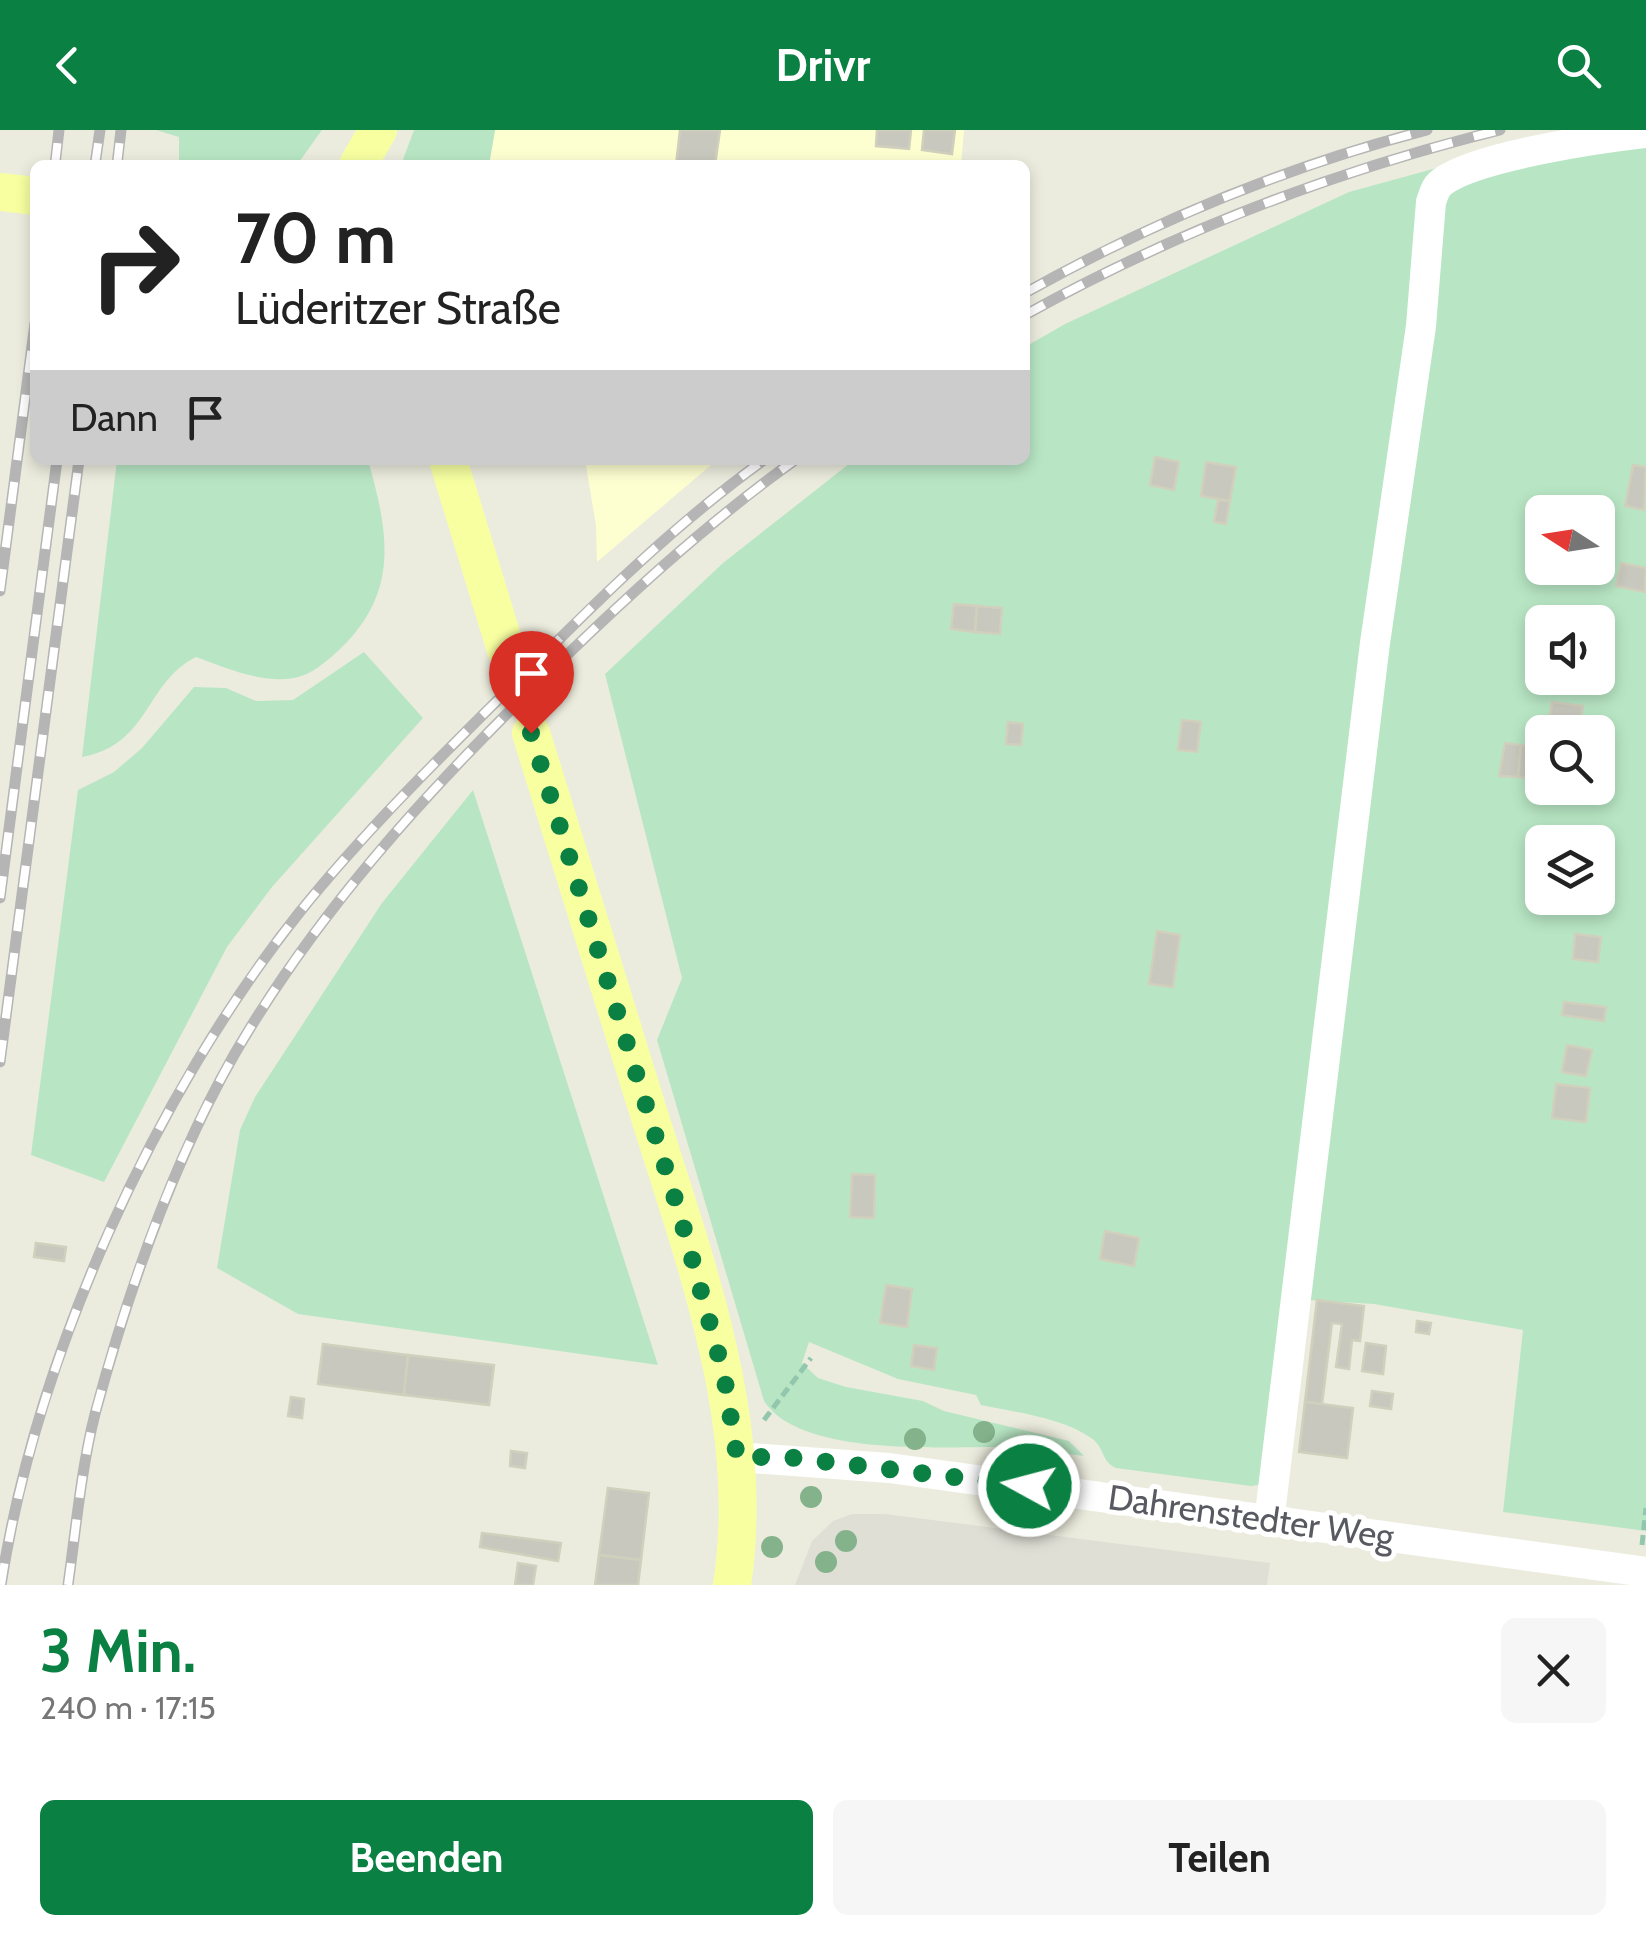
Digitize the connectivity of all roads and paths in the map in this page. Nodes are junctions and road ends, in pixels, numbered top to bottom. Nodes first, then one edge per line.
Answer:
1 (378, 130) edge
2 (1646, 133) edge
3 (361, 160) edge
4 (450, 465) edge
5 (506, 650) dead end
6 (531, 733) dead end
7 (811, 1358) dead end
8 (747, 1443) junction
9 (1269, 1522) junction
10 (1646, 1572) edge
11 (732, 1585) edge

1 - 3 main road
2 - 9 street
4 - 5 main road
6 - 8 main road
7 - 8 path
8 - 9 street, Dahrenstedter Weg
8 - 11 main road
9 - 10 street, Dahrenstedter Weg

